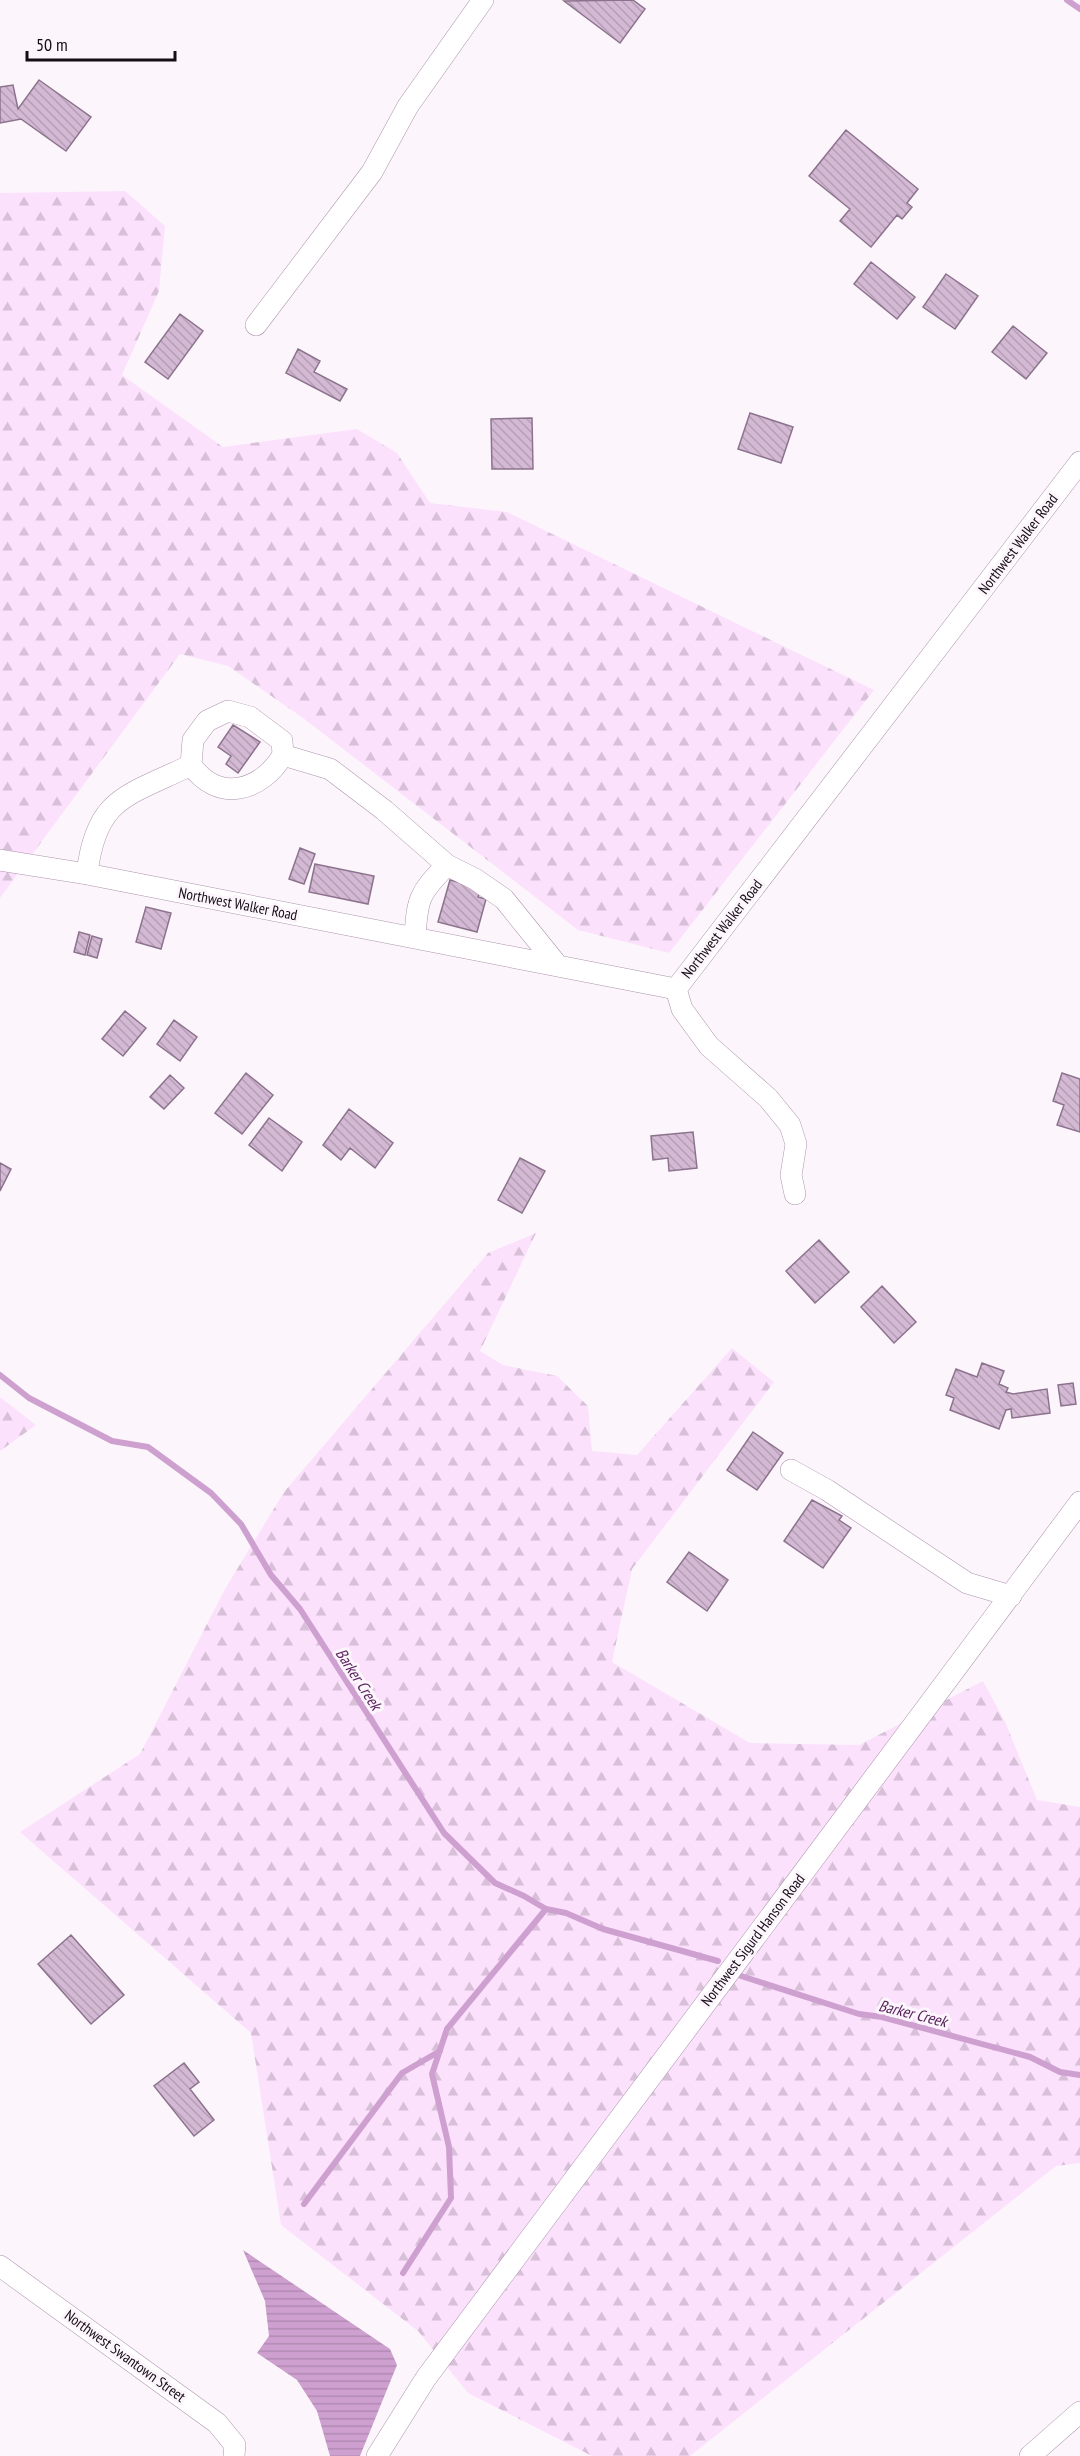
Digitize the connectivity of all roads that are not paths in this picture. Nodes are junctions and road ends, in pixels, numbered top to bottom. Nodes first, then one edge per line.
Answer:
1 (483, 0) edge
2 (256, 325) dead end
3 (1080, 462) edge
4 (283, 755) junction
5 (191, 765) junction
6 (0, 860) edge
7 (447, 865) junction
8 (77, 873) junction
9 (415, 938) junction
10 (558, 966) junction
11 (676, 989) junction
12 (795, 1194) dead end
13 (791, 1470) dead end
14 (1080, 1502) edge
15 (1011, 1596) junction
16 (0, 2266) edge
17 (1080, 2412) edge
18 (234, 2456) edge
19 (377, 2456) edge
20 (1030, 2456) edge

1 - 2 street
3 - 11 street, Northwest Walker Road
4 - 5 street
4 - 5 street
4 - 7 street
5 - 8 street
6 - 8 street, Northwest Walker Road
7 - 9 street
7 - 10 street
8 - 9 street, Northwest Walker Road
9 - 10 street, Northwest Walker Road
10 - 11 street, Northwest Walker Road
11 - 12 street
13 - 15 street
14 - 15 street, Northwest Sigurd Hanson Road
15 - 19 street, Northwest Sigurd Hanson Road
16 - 18 street, Northwest Swantown Street
17 - 20 street

